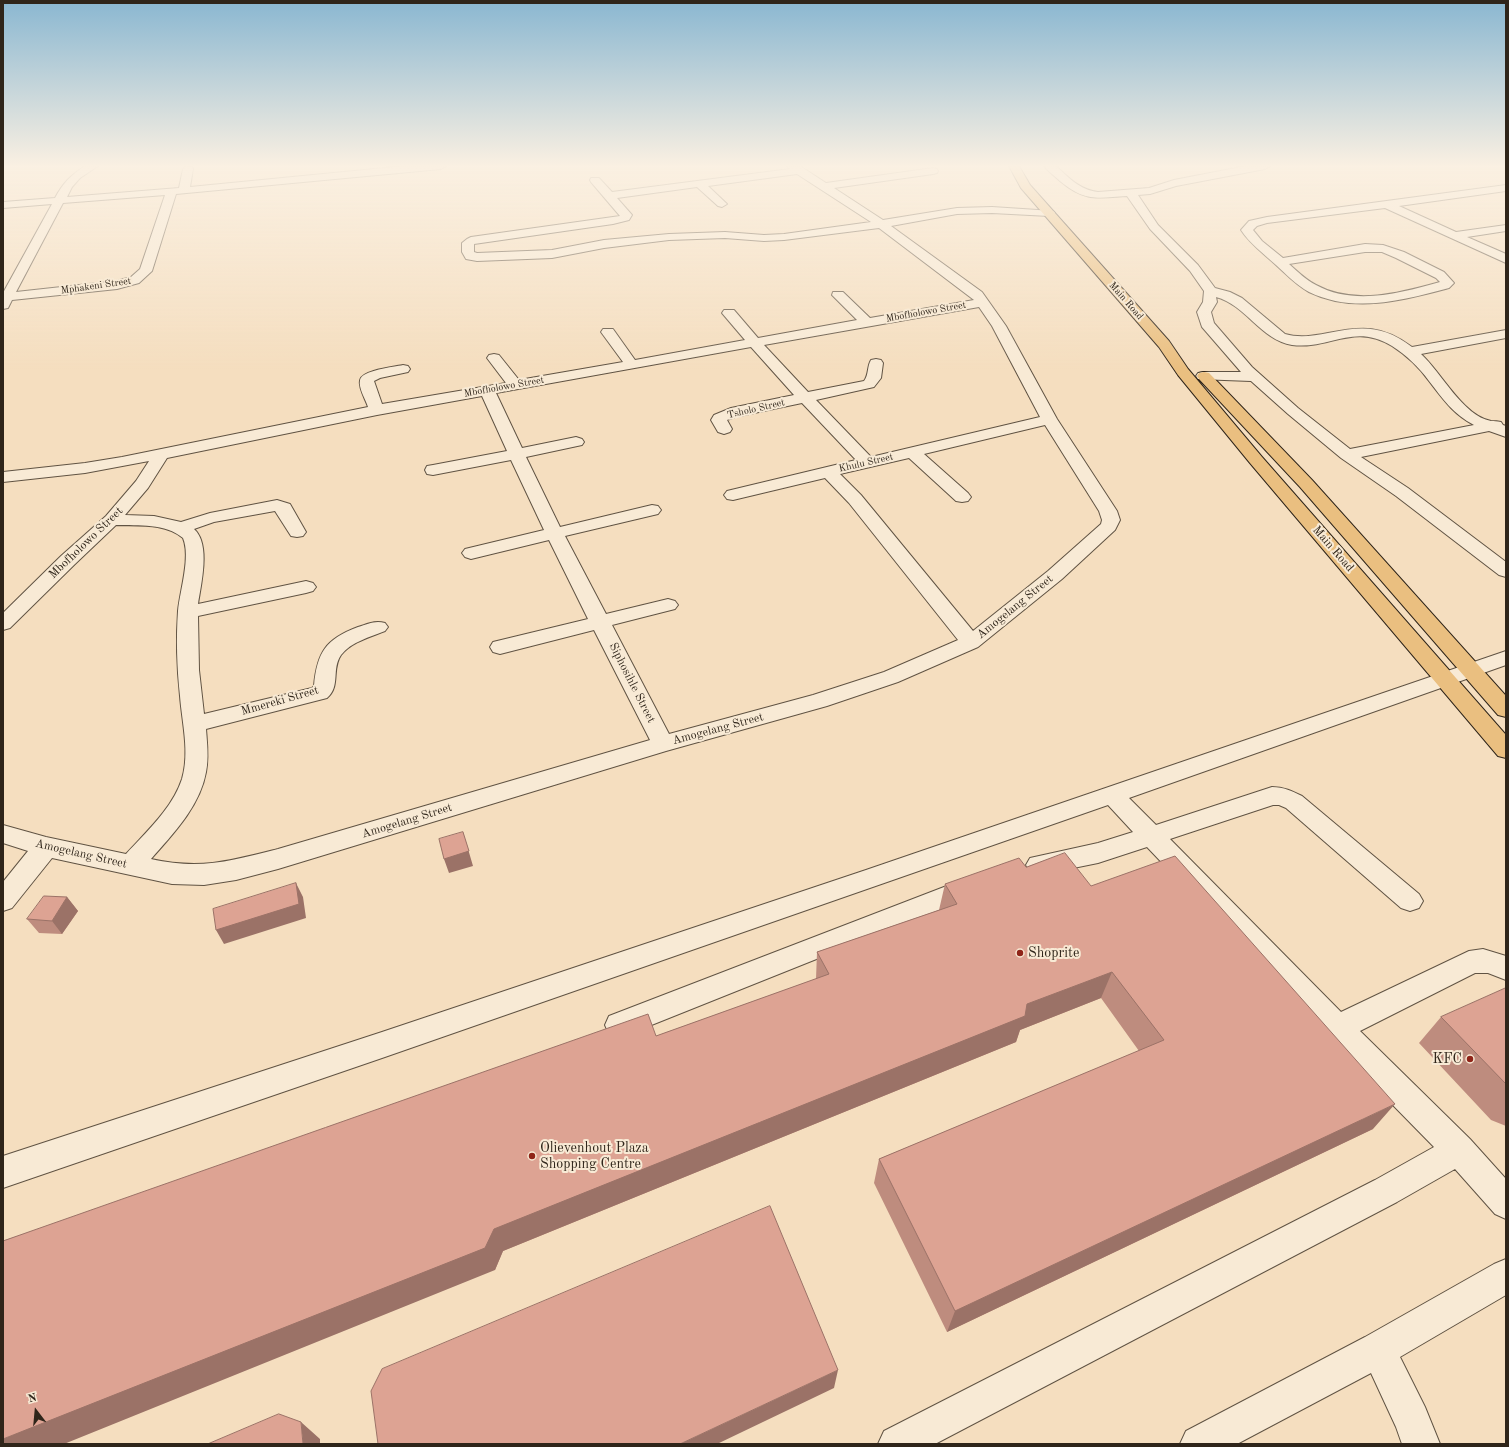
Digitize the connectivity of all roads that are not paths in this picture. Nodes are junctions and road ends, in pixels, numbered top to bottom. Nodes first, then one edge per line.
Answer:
1 (42, 234) edge
2 (161, 234) edge
3 (525, 234) edge
4 (810, 234) edge
5 (894, 234) edge
6 (1067, 234) edge
7 (1160, 234) edge
8 (1249, 234) edge
9 (1452, 234) edge
10 (1472, 234) edge
11 (1457, 236) junction
12 (1506, 259) edge
13 (1280, 262) junction
14 (17, 278) junction
15 (3, 279) edge
16 (1210, 291) junction
17 (838, 295) dead end
18 (5, 301) edge
19 (983, 302) junction
20 (729, 313) dead end
21 (868, 323) junction
22 (608, 332) dead end
23 (1506, 334) edge
24 (756, 343) junction
25 (1164, 344) junction
26 (1410, 352) junction
27 (494, 358) dead end
28 (876, 364) dead end
29 (632, 365) junction
30 (403, 369) dead end
31 (1203, 376) junction
32 (1254, 377) junction
33 (515, 385) junction
34 (487, 390) junction
35 (805, 398) junction
36 (377, 410) junction
37 (1049, 419) junction
38 (1506, 422) edge
39 (1490, 426) junction
40 (724, 430) dead end
41 (1506, 432) edge
42 (576, 442) dead end
43 (912, 452) junction
44 (517, 454) junction
45 (161, 455) junction
46 (1347, 455) junction
47 (867, 462) junction
48 (433, 470) dead end
49 (829, 472) junction
50 (3, 476) edge
51 (733, 495) dead end
52 (962, 497) dead end
53 (652, 510) dead end
54 (112, 520) junction
55 (181, 528) junction
56 (297, 532) dead end
57 (554, 532) junction
58 (471, 553) dead end
59 (1503, 566) edge
60 (306, 587) dead end
61 (668, 605) dead end
62 (188, 612) junction
63 (600, 622) junction
64 (3, 624) edge
65 (378, 627) dead end
66 (971, 642) junction
67 (500, 647) dead end
68 (1506, 658) edge
69 (1470, 671) junction
70 (1444, 680) junction
71 (1506, 710) edge
72 (193, 724) junction
73 (663, 744) junction
74 (1506, 750) edge
75 (1110, 794) junction
76 (3, 834) edge
77 (1152, 836) junction
78 (46, 847) junction
79 (131, 865) junction
80 (3, 901) edge
81 (1410, 901) dead end
82 (1506, 968) edge
83 (1338, 1028) junction
84 (599, 1032) edge
85 (1459, 1150) junction
86 (3, 1172) edge
87 (1506, 1203) edge
88 (1506, 1276) edge
89 (1378, 1350) junction
90 (897, 1444) edge
91 (1199, 1444) edge
92 (1420, 1444) edge

1 - 14 street
2 - 18 street, Mphakeni Street
3 - 4 street
5 - 19 street, Amogelang Street
6 - 25 main road, Main Road
7 - 16 street
8 - 13 street
9 - 11 street
10 - 11 street
11 - 12 street
13 - 13 street
14 - 15 street
14 - 18 street
16 - 26 street
16 - 32 street
17 - 21 street
19 - 21 street, Mbofholowo Street
19 - 37 street, Amogelang Street
20 - 24 street
21 - 24 street, Mbofholowo Street
22 - 29 street
23 - 26 street
24 - 29 street, Mbofholowo Street
24 - 35 street, Tsholo Street
25 - 31 main road, Main Road
25 - 70 main road, Main Road
26 - 39 street
27 - 33 street
28 - 35 street, Tsholo Street
29 - 33 street, Mbofholowo Street
30 - 36 street
31 - 32 street
31 - 69 main road, Main Road
32 - 46 street
33 - 34 street, Mbofholowo Street
34 - 36 street, Mbofholowo Street
34 - 44 street, Siphosihle Street
35 - 40 street, Tsholo Street
35 - 47 street, Tsholo Street
36 - 45 street, Mbofholowo Street
37 - 43 street, Khulu Street
37 - 66 street, Amogelang Street
38 - 39 street
39 - 41 street
39 - 46 street
42 - 44 street
43 - 47 street, Khulu Street
43 - 52 street
44 - 48 street
44 - 57 street, Siphosihle Street
45 - 50 street, Mbofholowo Street
45 - 54 street, Mbofholowo Street
46 - 59 street
47 - 49 street, Khulu Street
49 - 51 street
49 - 66 street, Khulu Street
53 - 57 street
54 - 55 street
54 - 64 street, Mbofholowo Street
55 - 56 street
55 - 62 street
57 - 58 street
57 - 63 street, Siphosihle Street
60 - 62 street
61 - 63 street
62 - 72 street
63 - 67 street
63 - 73 street, Siphosihle Street
65 - 72 street, Mmereki Street
66 - 73 street, Amogelang Street
68 - 69 street
69 - 70 street
69 - 71 main road, Main Road
70 - 74 main road, Main Road
70 - 75 street
72 - 79 street
73 - 79 street, Amogelang Street
75 - 77 street
75 - 86 street
76 - 78 street, Amogelang Street
77 - 81 street
77 - 83 street
77 - 84 street
78 - 79 street, Amogelang Street
78 - 80 street
82 - 83 street
83 - 85 street
85 - 87 street
85 - 90 street
88 - 89 street
89 - 91 street
89 - 92 street

